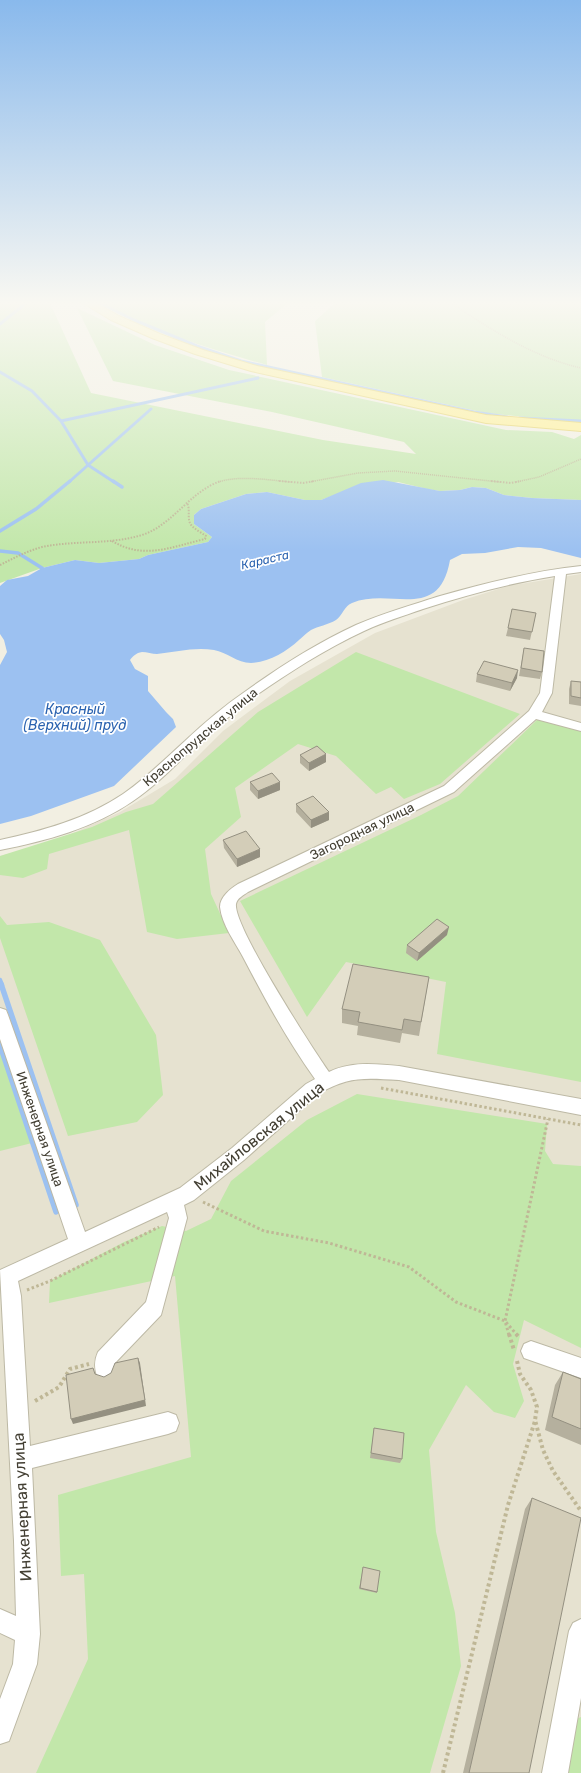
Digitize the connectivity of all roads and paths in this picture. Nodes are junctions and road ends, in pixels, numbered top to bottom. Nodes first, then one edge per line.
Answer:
1 (333, 386) edge
2 (581, 427) edge
3 (581, 459) edge
4 (187, 503) junction
5 (112, 541) junction
6 (0, 565) edge
7 (581, 569) edge
8 (561, 571) junction
9 (534, 714) junction
10 (581, 727) edge
11 (0, 844) edge
12 (0, 1014) edge
13 (326, 1081) junction
14 (376, 1087) dead end
15 (581, 1107) edge
16 (548, 1119) junction
17 (581, 1125) edge
18 (173, 1200) junction
19 (79, 1243) junction
20 (4, 1279) edge
21 (505, 1321) junction
22 (6, 1332) edge
23 (520, 1354) junction
24 (105, 1365) joint
25 (581, 1368) edge
26 (17, 1412) junction
27 (535, 1420) junction
28 (168, 1423) dead end
29 (20, 1459) junction
30 (581, 1511) edge
31 (0, 1621) edge
32 (581, 1631) edge
33 (28, 1634) junction
34 (576, 1685) edge
35 (0, 1732) edge
36 (443, 1773) edge
37 (555, 1773) edge

1 - 2 main road
3 - 4 path
4 - 5 path
4 - 5 path
5 - 6 path
7 - 8 street, Краснопрудская улица
8 - 9 street, Загородная улица
8 - 11 street, Краснопрудская улица
9 - 10 street
9 - 13 street, Загородная улица
12 - 19 street, Инженерная улица
13 - 15 street, Михайловская улица
13 - 18 street, Михайловская улица
14 - 16 path
16 - 17 path
16 - 21 path
18 - 19 street, Михайловская улица
18 - 21 path
18 - 24 street
19 - 20 street, Михайловская улица
20 - 22 street, Инженерная улица
21 - 23 path
21 - 23 path
22 - 26 street, Инженерная улица
23 - 25 street
23 - 27 path
24 - 26 path
26 - 29 street, Инженерная улица
27 - 30 path
27 - 36 path
28 - 29 street
29 - 33 street, Инженерная улица
31 - 33 street
32 - 34 street
33 - 35 street, Инженерная улица
34 - 37 street

